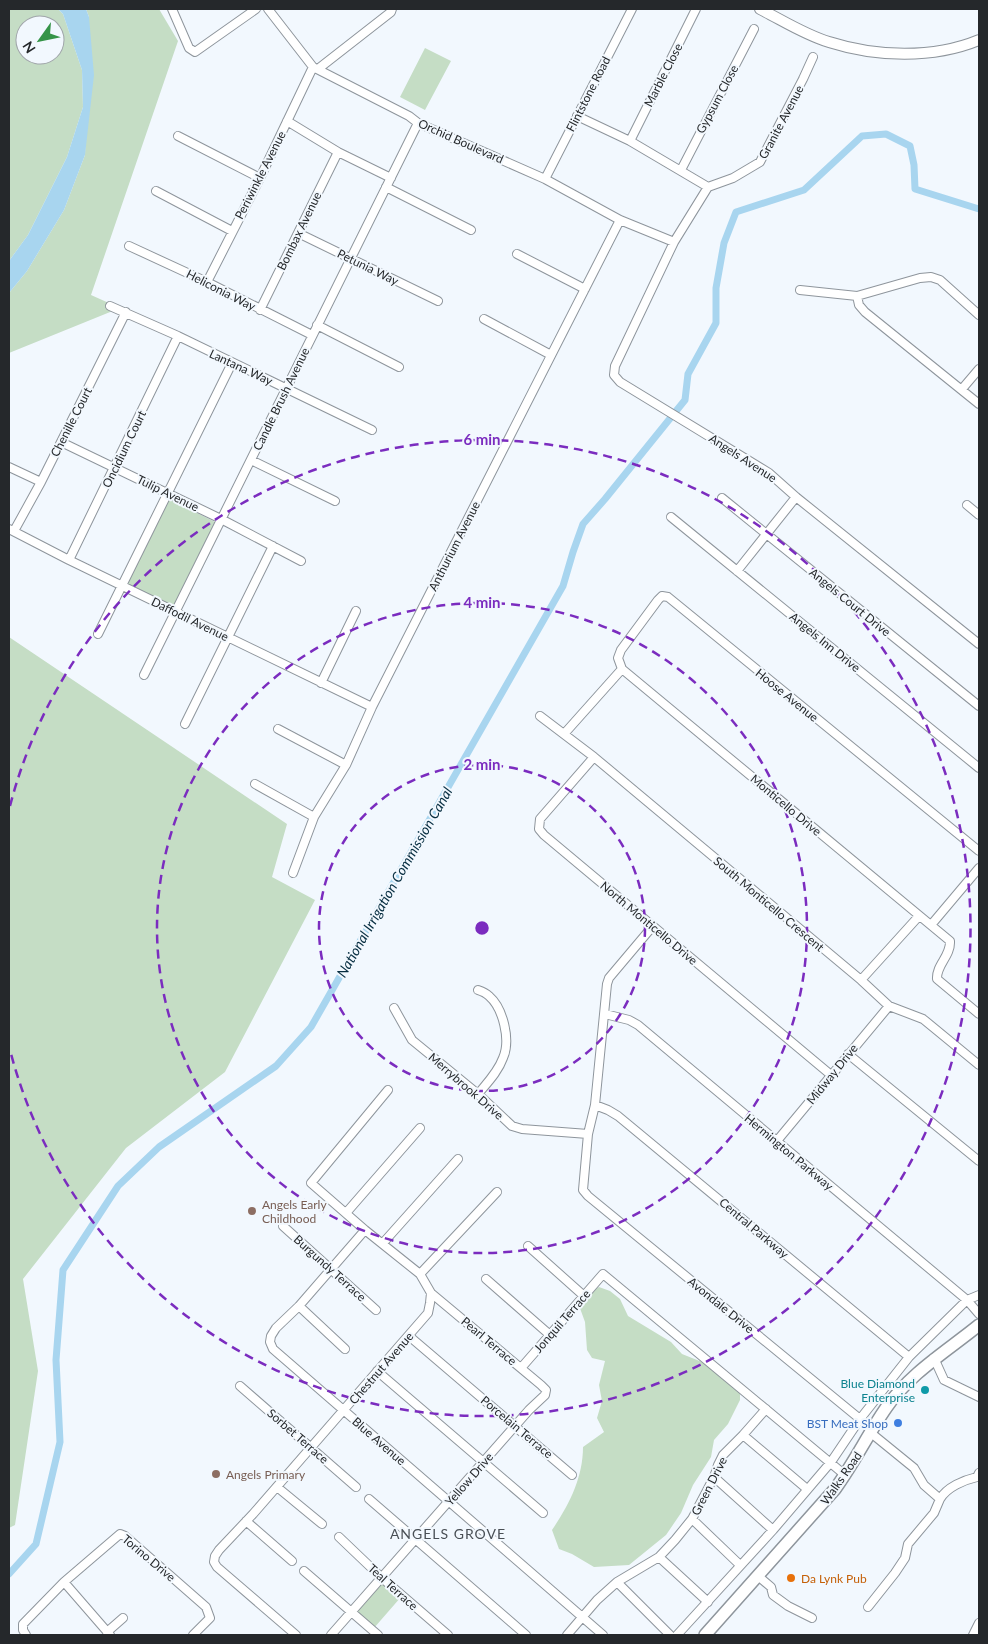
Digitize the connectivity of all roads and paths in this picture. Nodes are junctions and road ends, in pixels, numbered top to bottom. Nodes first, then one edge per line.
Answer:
1 (172, 9) edge
2 (256, 9) edge
3 (392, 9) edge
4 (632, 9) edge
5 (696, 9) edge
6 (760, 9) edge
7 (270, 10) edge
8 (754, 29) dead end
9 (979, 40) edge
10 (813, 56) dead end
11 (315, 68) junction
12 (577, 116) junction
13 (287, 121) junction
14 (418, 123) junction
15 (178, 136) dead end
16 (630, 141) junction
17 (338, 152) junction
18 (680, 170) junction
19 (260, 178) junction
20 (391, 178) junction
21 (545, 179) junction
22 (386, 187) junction
23 (708, 187) junction
24 (156, 191) dead end
25 (620, 220) junction
26 (471, 230) dead end
27 (232, 231) junction
28 (298, 233) junction
29 (674, 242) junction
30 (129, 246) dead end
31 (517, 254) dead end
32 (352, 258) junction
33 (206, 282) junction
34 (585, 289) junction
35 (800, 290) dead end
36 (857, 296) junction
37 (438, 301) dead end
38 (110, 306) dead end
39 (260, 310) junction
40 (126, 312) junction
41 (979, 315) edge
42 (484, 319) dead end
43 (317, 325) junction
44 (312, 335) junction
45 (178, 336) junction
46 (551, 355) junction
47 (232, 362) junction
48 (399, 367) dead end
49 (979, 369) edge
50 (286, 388) junction
51 (962, 389) junction
52 (979, 404) edge
53 (372, 430) dead end
54 (61, 442) junction
55 (251, 460) junction
56 (9, 467) edge
57 (115, 467) junction
58 (41, 482) junction
59 (167, 493) junction
60 (796, 497) junction
61 (722, 498) dead end
62 (335, 501) dead end
63 (967, 505) dead end
64 (979, 515) edge
65 (671, 517) dead end
66 (221, 519) junction
67 (11, 530) edge
68 (766, 534) junction
69 (273, 546) junction
70 (69, 560) junction
71 (301, 560) dead end
72 (737, 570) junction
73 (121, 585) junction
74 (175, 611) junction
75 (356, 611) dead end
76 (98, 634) dead end
77 (227, 637) junction
78 (979, 644) edge
79 (622, 669) junction
80 (144, 675) dead end
81 (321, 683) junction
82 (979, 706) edge
83 (372, 707) junction
84 (540, 716) dead end
85 (185, 724) dead end
86 (278, 729) dead end
87 (564, 734) junction
88 (594, 757) junction
89 (346, 765) junction
90 (979, 768) edge
91 (255, 784) dead end
92 (314, 817) junction
93 (979, 851) edge
94 (979, 868) edge
95 (293, 872) dead end
96 (919, 916) junction
97 (931, 925) junction
98 (652, 927) junction
99 (861, 980) junction
100 (478, 990) dead end
101 (889, 1006) junction
102 (394, 1008) dead end
103 (605, 1014) junction
104 (979, 1014) edge
105 (848, 1054) junction
106 (979, 1065) edge
107 (831, 1075) junction
108 (388, 1090) dead end
109 (478, 1094) junction
110 (595, 1105) junction
111 (420, 1128) dead end
112 (588, 1134) junction
113 (776, 1142) junction
114 (458, 1158) dead end
115 (979, 1162) edge
116 (497, 1192) dead end
117 (346, 1213) junction
118 (283, 1226) dead end
119 (364, 1230) junction
120 (383, 1243) junction
121 (528, 1246) dead end
122 (331, 1270) junction
123 (420, 1274) junction
124 (486, 1279) dead end
125 (431, 1293) junction
126 (979, 1295) edge
127 (584, 1296) junction
128 (967, 1300) junction
129 (299, 1306) junction
130 (376, 1310) dead end
131 (979, 1314) edge
132 (979, 1325) edge
133 (550, 1335) junction
134 (409, 1336) junction
135 (346, 1349) dead end
136 (909, 1357) junction
137 (934, 1358) junction
138 (521, 1368) junction
139 (377, 1371) junction
140 (240, 1386) dead end
141 (546, 1390) joint
142 (979, 1397) edge
143 (766, 1409) junction
144 (344, 1410) junction
145 (860, 1419) junction
146 (515, 1426) junction
147 (871, 1433) junction
148 (743, 1435) junction
149 (311, 1448) junction
150 (484, 1462) junction
151 (831, 1462) junction
152 (979, 1473) edge
153 (572, 1475) dead end
154 (845, 1475) junction
155 (714, 1477) junction
156 (277, 1487) junction
157 (356, 1487) dead end
158 (807, 1489) junction
159 (369, 1499) dead end
160 (940, 1499) junction
161 (449, 1502) junction
162 (543, 1513) dead end
163 (692, 1519) junction
164 (246, 1522) junction
165 (322, 1524) dead end
166 (773, 1530) junction
167 (339, 1537) dead end
168 (416, 1539) junction
169 (659, 1557) junction
170 (292, 1561) dead end
171 (740, 1565) junction
172 (304, 1571) dead end
173 (758, 1576) junction
174 (382, 1578) junction
175 (64, 1582) junction
176 (617, 1582) junction
177 (708, 1602) junction
178 (868, 1607) dead end
179 (352, 1612) junction
180 (123, 1618) dead end
181 (582, 1618) junction
182 (812, 1618) dead end
183 (979, 1623) edge
184 (109, 1634) edge
185 (26, 1635) edge
186 (193, 1635) edge
187 (296, 1635) edge
188 (331, 1635) edge
189 (378, 1635) edge
190 (448, 1635) edge
191 (526, 1635) edge
192 (567, 1635) edge
193 (603, 1635) edge
194 (670, 1635) edge
195 (677, 1635) edge
196 (704, 1635) edge
197 (973, 1635) edge

1 - 2 street
3 - 11 street
4 - 12 street, Flintstone Road
5 - 16 street, Marble Close
6 - 9 street
7 - 11 street, Orchid Boulevard
8 - 18 street, Gypsum Close
10 - 23 street, Granite Avenue
11 - 13 street, Periwinkle Avenue
11 - 14 street, Orchid Boulevard
12 - 16 street
12 - 21 street, Flintstone Road
13 - 17 street
13 - 19 street, Periwinkle Avenue
14 - 20 street, Candle Brush Avenue
14 - 21 street, Orchid Boulevard
15 - 19 street
16 - 18 street
17 - 20 street
17 - 28 street, Bombax Avenue
18 - 23 street
19 - 27 street, Periwinkle Avenue
20 - 22 street, Candle Brush Avenue
21 - 25 street, Orchid Boulevard
22 - 26 street
22 - 32 street, Candle Brush Avenue
23 - 29 street
24 - 27 street
25 - 29 street, Orchid Boulevard
25 - 34 street, Anthurium Avenue
27 - 33 street, Periwinkle Avenue
28 - 32 street, Petunia Way
28 - 39 street, Bombax Avenue
29 - 60 street, Angels Avenue
30 - 33 street, Heliconia Way
31 - 34 street
32 - 37 street, Petunia Way
32 - 43 street, Candle Brush Avenue
33 - 39 street, Heliconia Way
34 - 46 street, Anthurium Avenue
35 - 36 street
36 - 41 street
36 - 51 street
38 - 40 street, Lantana Way
39 - 44 street, Heliconia Way
40 - 45 street, Lantana Way
40 - 54 street, Chenille Court
42 - 46 street
43 - 44 street, Candle Brush Avenue
43 - 48 street
44 - 50 street, Candle Brush Avenue
45 - 47 street, Lantana Way
45 - 57 street, Oncidium Court
46 - 83 street, Anthurium Avenue
47 - 50 street, Lantana Way
47 - 59 street
49 - 51 street
50 - 53 street, Lantana Way
50 - 55 street, Candle Brush Avenue
51 - 52 street
54 - 57 street, Tulip Avenue
54 - 58 street, Chenille Court
55 - 62 street
55 - 66 street, Candle Brush Avenue
56 - 58 street
57 - 59 street, Tulip Avenue
57 - 70 street, Oncidium Court
58 - 67 street, Chenille Court
59 - 66 street, Tulip Avenue
59 - 73 street
60 - 68 street
60 - 78 street, Angels Avenue
61 - 68 street, Angels Court Drive
63 - 64 street
65 - 72 street, Angels Inn Drive
66 - 69 street, Tulip Avenue
66 - 74 street, Candle Brush Avenue
67 - 70 street, Daffodil Avenue
68 - 72 street
68 - 82 street, Angels Court Drive
69 - 71 street, Tulip Avenue
69 - 77 street
70 - 73 street, Daffodil Avenue
72 - 90 street, Angels Inn Drive
73 - 74 street, Daffodil Avenue
73 - 76 street
74 - 77 street, Daffodil Avenue
74 - 80 street, Candle Brush Avenue
75 - 81 street
77 - 81 street, Daffodil Avenue
77 - 85 street
79 - 87 street
79 - 93 street, Hoose Avenue
79 - 96 street, Monticello Drive
81 - 83 street, Daffodil Avenue
83 - 89 street, Anthurium Avenue
84 - 87 street, South Monticello Crescent
86 - 89 street
87 - 88 street, South Monticello Crescent
88 - 98 street, North Monticello Drive
88 - 99 street, South Monticello Crescent
89 - 92 street, Anthurium Avenue
91 - 92 street
92 - 95 street, Anthurium Avenue
94 - 97 street
96 - 97 street, Monticello Drive
96 - 99 street
97 - 104 street, Monticello Drive
98 - 103 street
98 - 107 street, North Monticello Drive
99 - 101 street, South Monticello Crescent
100 - 109 street
101 - 105 street, Midway Drive
101 - 106 street, South Monticello Crescent
102 - 109 street, Merrybrook Drive
103 - 110 street
103 - 113 street, Hermington Parkway
105 - 107 street, Midway Drive
105 - 115 street
107 - 113 street, Midway Drive
108 - 117 street
109 - 112 street, Merrybrook Drive
110 - 112 street
110 - 136 street, Central Parkway
111 - 117 street
112 - 145 street, Avondale Drive
113 - 128 street, Hermington Parkway
114 - 120 street
116 - 123 street
117 - 119 street
118 - 122 street, Burgundy Terrace
119 - 120 street
119 - 122 street, Blue Avenue
120 - 123 street
121 - 127 street
122 - 129 street, Blue Avenue
122 - 130 street, Burgundy Terrace
123 - 125 street
124 - 133 street
125 - 134 street, Chestnut Avenue
125 - 138 street, Pearl Terrace
126 - 128 street
127 - 133 street, Jonquil Terrace
127 - 143 street, Jonquil Terrace
128 - 131 street, Hermington Parkway
128 - 136 street
129 - 135 street
129 - 144 street, Blue Avenue
132 - 137 main road, Walks Road
133 - 138 street, Jonquil Terrace
134 - 139 street, Chestnut Avenue
134 - 146 street, Porcelain Terrace
136 - 145 street
137 - 142 street
137 - 147 main road, Walks Road
138 - 141 street, Pearl Terrace
139 - 144 street, Chestnut Avenue
139 - 150 street
140 - 149 street, Sorbet Terrace
141 - 146 street, Yellow Drive
143 - 148 street, Green Drive
143 - 151 street
144 - 149 street, Chestnut Avenue
144 - 161 street, Blue Avenue
145 - 151 street
146 - 150 street, Yellow Drive
146 - 153 street, Porcelain Terrace
147 - 154 main road, Walks Road
147 - 160 street
148 - 155 street, Green Drive
148 - 158 street
149 - 156 street, Chestnut Avenue
149 - 157 street, Sorbet Terrace
150 - 161 street, Yellow Drive
150 - 162 street
151 - 154 street
151 - 158 street
152 - 160 street
154 - 173 main road, Walks Road
155 - 163 street, Green Drive
155 - 166 street
156 - 164 street, Chestnut Avenue
156 - 165 street
158 - 166 street
159 - 168 street
160 - 178 street
161 - 168 street, Yellow Drive
161 - 181 street, Blue Avenue
163 - 169 street, Green Drive
163 - 171 street
164 - 170 street
164 - 187 street, Chestnut Avenue
166 - 171 street
167 - 174 street, Teal Terrace
168 - 174 street, Yellow Drive
168 - 191 street
169 - 176 street, Green Drive
169 - 177 street
171 - 177 street
172 - 179 street
173 - 182 street
173 - 196 main road, Walks Road
174 - 179 street, Yellow Drive
174 - 190 street, Teal Terrace
175 - 184 street
175 - 185 street
175 - 186 street, Torino Drive
176 - 181 street, Green Drive
176 - 194 street
177 - 195 street
179 - 188 street, Yellow Drive
179 - 189 street
180 - 184 street
181 - 192 street, Green Drive
181 - 193 street, Blue Avenue
183 - 197 street

